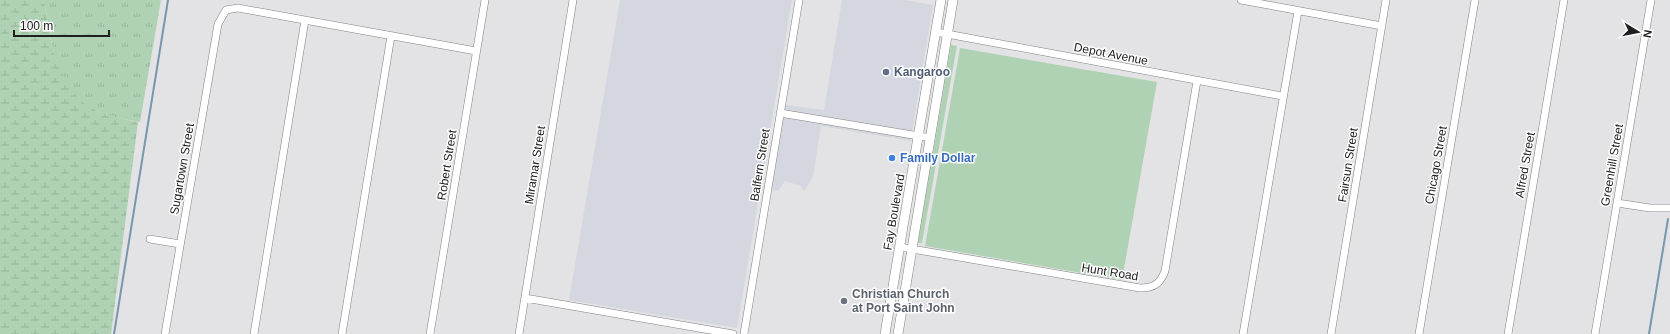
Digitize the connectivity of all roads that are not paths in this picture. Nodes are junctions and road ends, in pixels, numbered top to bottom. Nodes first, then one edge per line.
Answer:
1 (485, 0) edge
2 (573, 0) edge
3 (799, 0) edge
4 (941, 0) edge
5 (953, 0) edge
6 (1241, 0) edge
7 (1386, 0) edge
8 (1475, 0) edge
9 (1564, 0) edge
10 (1651, 0) edge
11 (1298, 10) junction
12 (305, 20) junction
13 (1382, 26) junction
14 (936, 32) junction
15 (948, 34) junction
16 (392, 36) junction
17 (476, 51) junction
18 (1197, 81) junction
19 (1282, 96) junction
20 (780, 113) junction
21 (919, 136) junction
22 (931, 138) junction
23 (1617, 204) junction
24 (1670, 208) edge
25 (150, 239) dead end
26 (180, 244) junction
27 (900, 247) junction
28 (913, 249) junction
29 (525, 298) junction
30 (165, 334) edge
31 (254, 334) edge
32 (342, 334) edge
33 (430, 334) edge
34 (519, 334) edge
35 (733, 334) edge
36 (744, 334) edge
37 (888, 334) edge
38 (898, 334) edge
39 (1243, 334) edge
40 (1331, 334) edge
41 (1419, 334) edge
42 (1508, 334) edge
43 (1596, 334) edge

1 - 17 street, Robert Street
2 - 29 street, Miramar Street
3 - 20 street, Balfern Street
4 - 14 main road, Fay Boulevard
5 - 15 main road, Fay Boulevard
6 - 11 street
7 - 13 street, Fairsun Street
8 - 41 street, Chicago Street
9 - 42 street, Alfred Street
10 - 23 street, Greenhill Street
11 - 13 street
11 - 19 street
12 - 16 street
12 - 26 street, Sugartown Street
12 - 31 street
13 - 40 street, Fairsun Street
14 - 15 street, Depot Avenue
14 - 21 main road, Fay Boulevard
15 - 18 street, Depot Avenue
15 - 22 main road, Fay Boulevard
16 - 17 street
16 - 32 street
17 - 33 street, Robert Street
18 - 19 street, Depot Avenue
18 - 28 street, Hunt Road
19 - 39 street
20 - 21 street
20 - 36 street, Balfern Street
21 - 22 street
21 - 27 main road, Fay Boulevard
22 - 28 main road, Fay Boulevard
23 - 24 street
23 - 43 street, Greenhill Street
25 - 26 street
26 - 30 street, Sugartown Street
27 - 28 street, Hunt Road
27 - 37 main road, Fay Boulevard
28 - 38 main road, Fay Boulevard
29 - 34 street, Miramar Street
29 - 35 street

